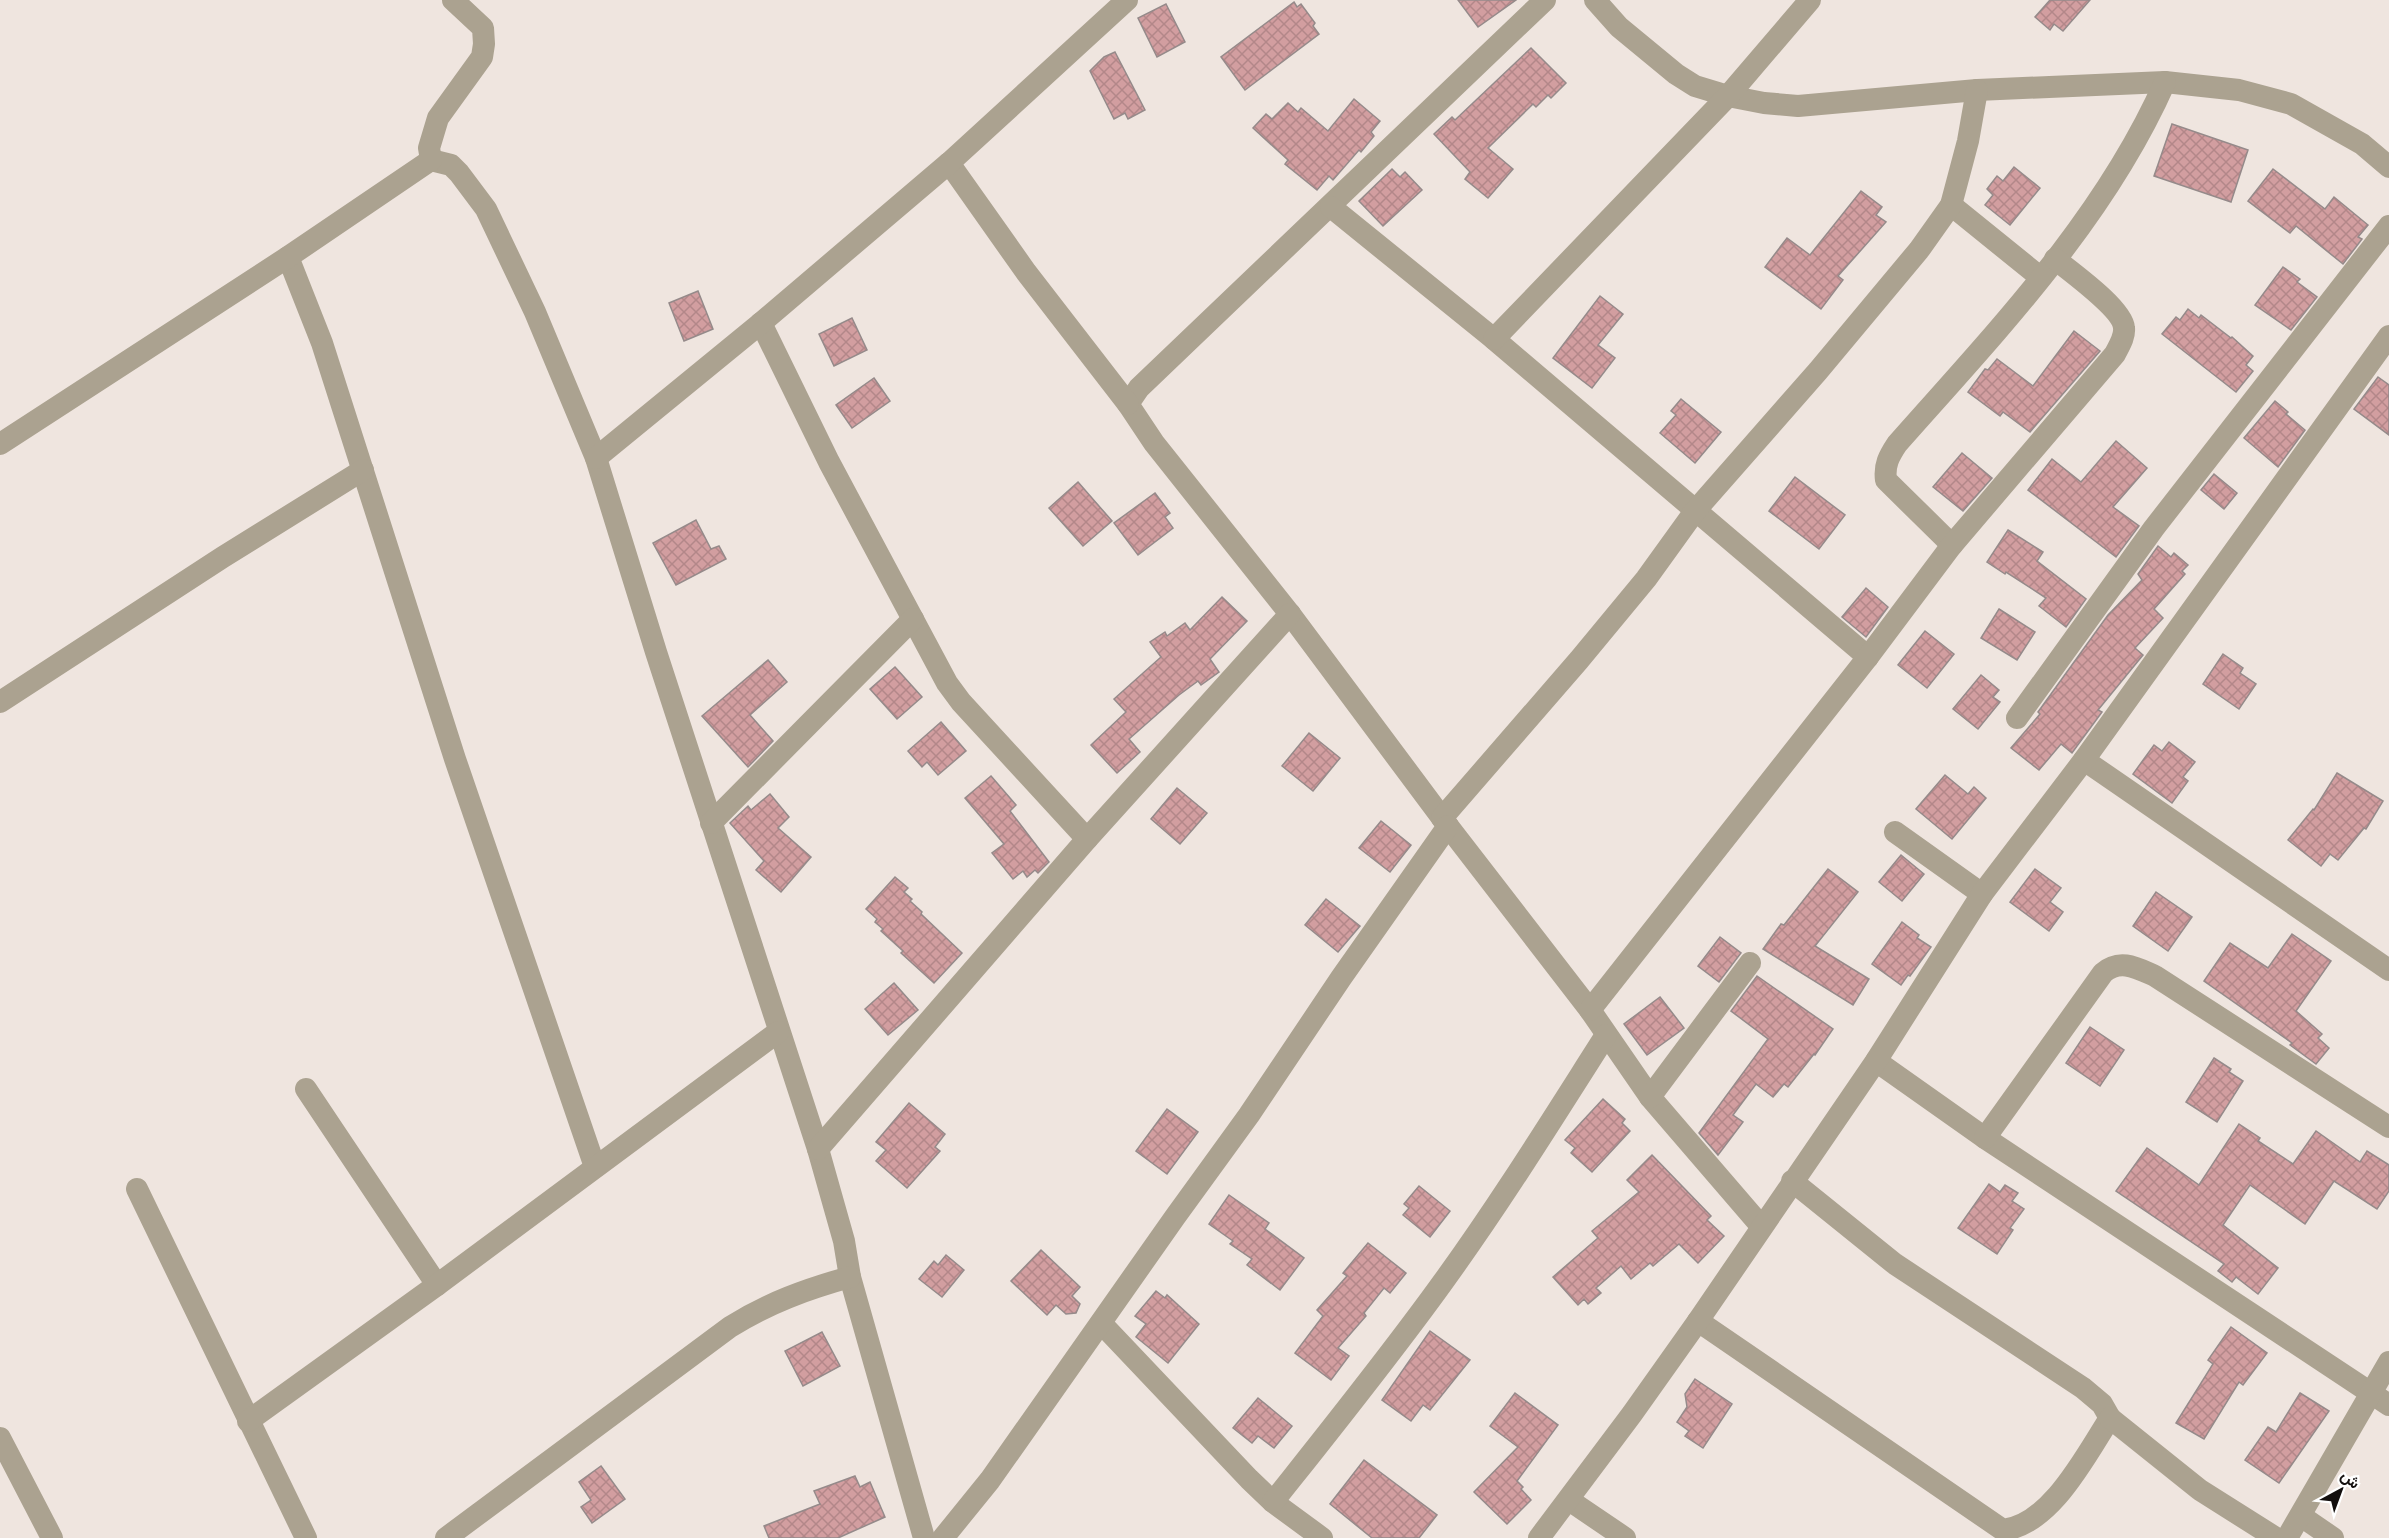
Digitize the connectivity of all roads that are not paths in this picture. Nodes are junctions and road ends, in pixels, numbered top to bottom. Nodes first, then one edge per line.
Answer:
1 (453, 0) edge
2 (1127, 0) edge
3 (1545, 0) edge
4 (1595, 0) edge
5 (1810, 0) edge
6 (2165, 81) junction
7 (1977, 90) junction
8 (1728, 96) junction
9 (431, 160) junction
10 (949, 163) junction
11 (2389, 167) edge
12 (1951, 205) junction
13 (1331, 207) junction
14 (2389, 226) edge
15 (288, 257) junction
16 (2055, 259) junction
17 (2040, 277) junction
18 (761, 323) junction
19 (2389, 336) edge
20 (1494, 339) junction
21 (1128, 404) junction
22 (0, 444) edge
23 (596, 458) junction
24 (363, 470) junction
25 (1695, 511) junction
26 (1952, 544) junction
27 (1290, 614) junction
28 (913, 619) junction
29 (1868, 657) junction
30 (0, 702) edge
31 (2017, 718) dead end
32 (2084, 760) junction
33 (1445, 822) junction
34 (711, 823) junction
35 (1895, 831) dead end
36 (1087, 839) junction
37 (1982, 894) junction
38 (1750, 963) dead end
39 (2389, 970) edge
40 (1590, 1010) junction
41 (778, 1032) junction
42 (1606, 1035) junction
43 (1876, 1061) junction
44 (306, 1089) dead end
45 (1650, 1097) junction
46 (2389, 1127) edge
47 (1985, 1138) junction
48 (818, 1149) junction
49 (595, 1167) junction
50 (1792, 1181) junction
51 (137, 1189) dead end
52 (1761, 1226) junction
53 (850, 1277) junction
54 (437, 1285) junction
55 (1698, 1321) junction
56 (1101, 1323) junction
57 (2389, 1362) edge
58 (2370, 1392) junction
59 (2389, 1405) edge
60 (2109, 1418) junction
61 (248, 1421) junction
62 (0, 1438) edge
63 (1569, 1500) junction
64 (1273, 1502) junction
65 (2301, 1516) junction
66 (52, 1538) edge
67 (306, 1538) edge
68 (446, 1538) edge
69 (924, 1538) edge
70 (943, 1538) edge
71 (1322, 1538) edge
72 (1539, 1538) edge
73 (1624, 1538) edge
74 (2276, 1538) edge
75 (2287, 1538) edge
76 (2333, 1538) edge

1 - 9 street
2 - 10 street
3 - 13 street
4 - 8 street
5 - 8 street
6 - 7 street
6 - 11 street
6 - 16 street
7 - 8 street
7 - 12 street
8 - 20 street
9 - 15 street
9 - 23 street
10 - 18 street
10 - 21 street
12 - 17 street
12 - 25 street
13 - 20 street
13 - 21 street
14 - 31 street
15 - 22 street
15 - 24 street
16 - 17 street
16 - 26 street
17 - 26 street
18 - 23 street
18 - 28 street
19 - 32 street
20 - 25 street
21 - 27 street
23 - 34 street
24 - 30 street
24 - 49 street
25 - 29 street
25 - 33 street
26 - 29 street
27 - 33 street
27 - 36 street
28 - 34 street
28 - 36 street
29 - 40 street
32 - 37 street
32 - 39 street
33 - 40 street
33 - 56 street
34 - 41 street
35 - 37 street
36 - 48 street
37 - 43 street
38 - 45 street
40 - 42 street
41 - 48 street
41 - 49 street
42 - 45 street
42 - 64 street
43 - 47 street
43 - 50 street
44 - 54 street
45 - 52 street
46 - 47 street
47 - 58 street
48 - 53 street
49 - 54 street
50 - 52 street
50 - 60 street
51 - 61 street
52 - 55 street
53 - 68 street
53 - 69 street
54 - 61 street
55 - 60 street
55 - 63 street
56 - 64 street
56 - 70 street
57 - 58 street
58 - 59 street
58 - 65 street
60 - 74 street
61 - 67 street
62 - 66 street
63 - 72 street
63 - 73 street
64 - 71 street
65 - 75 street
65 - 76 street

